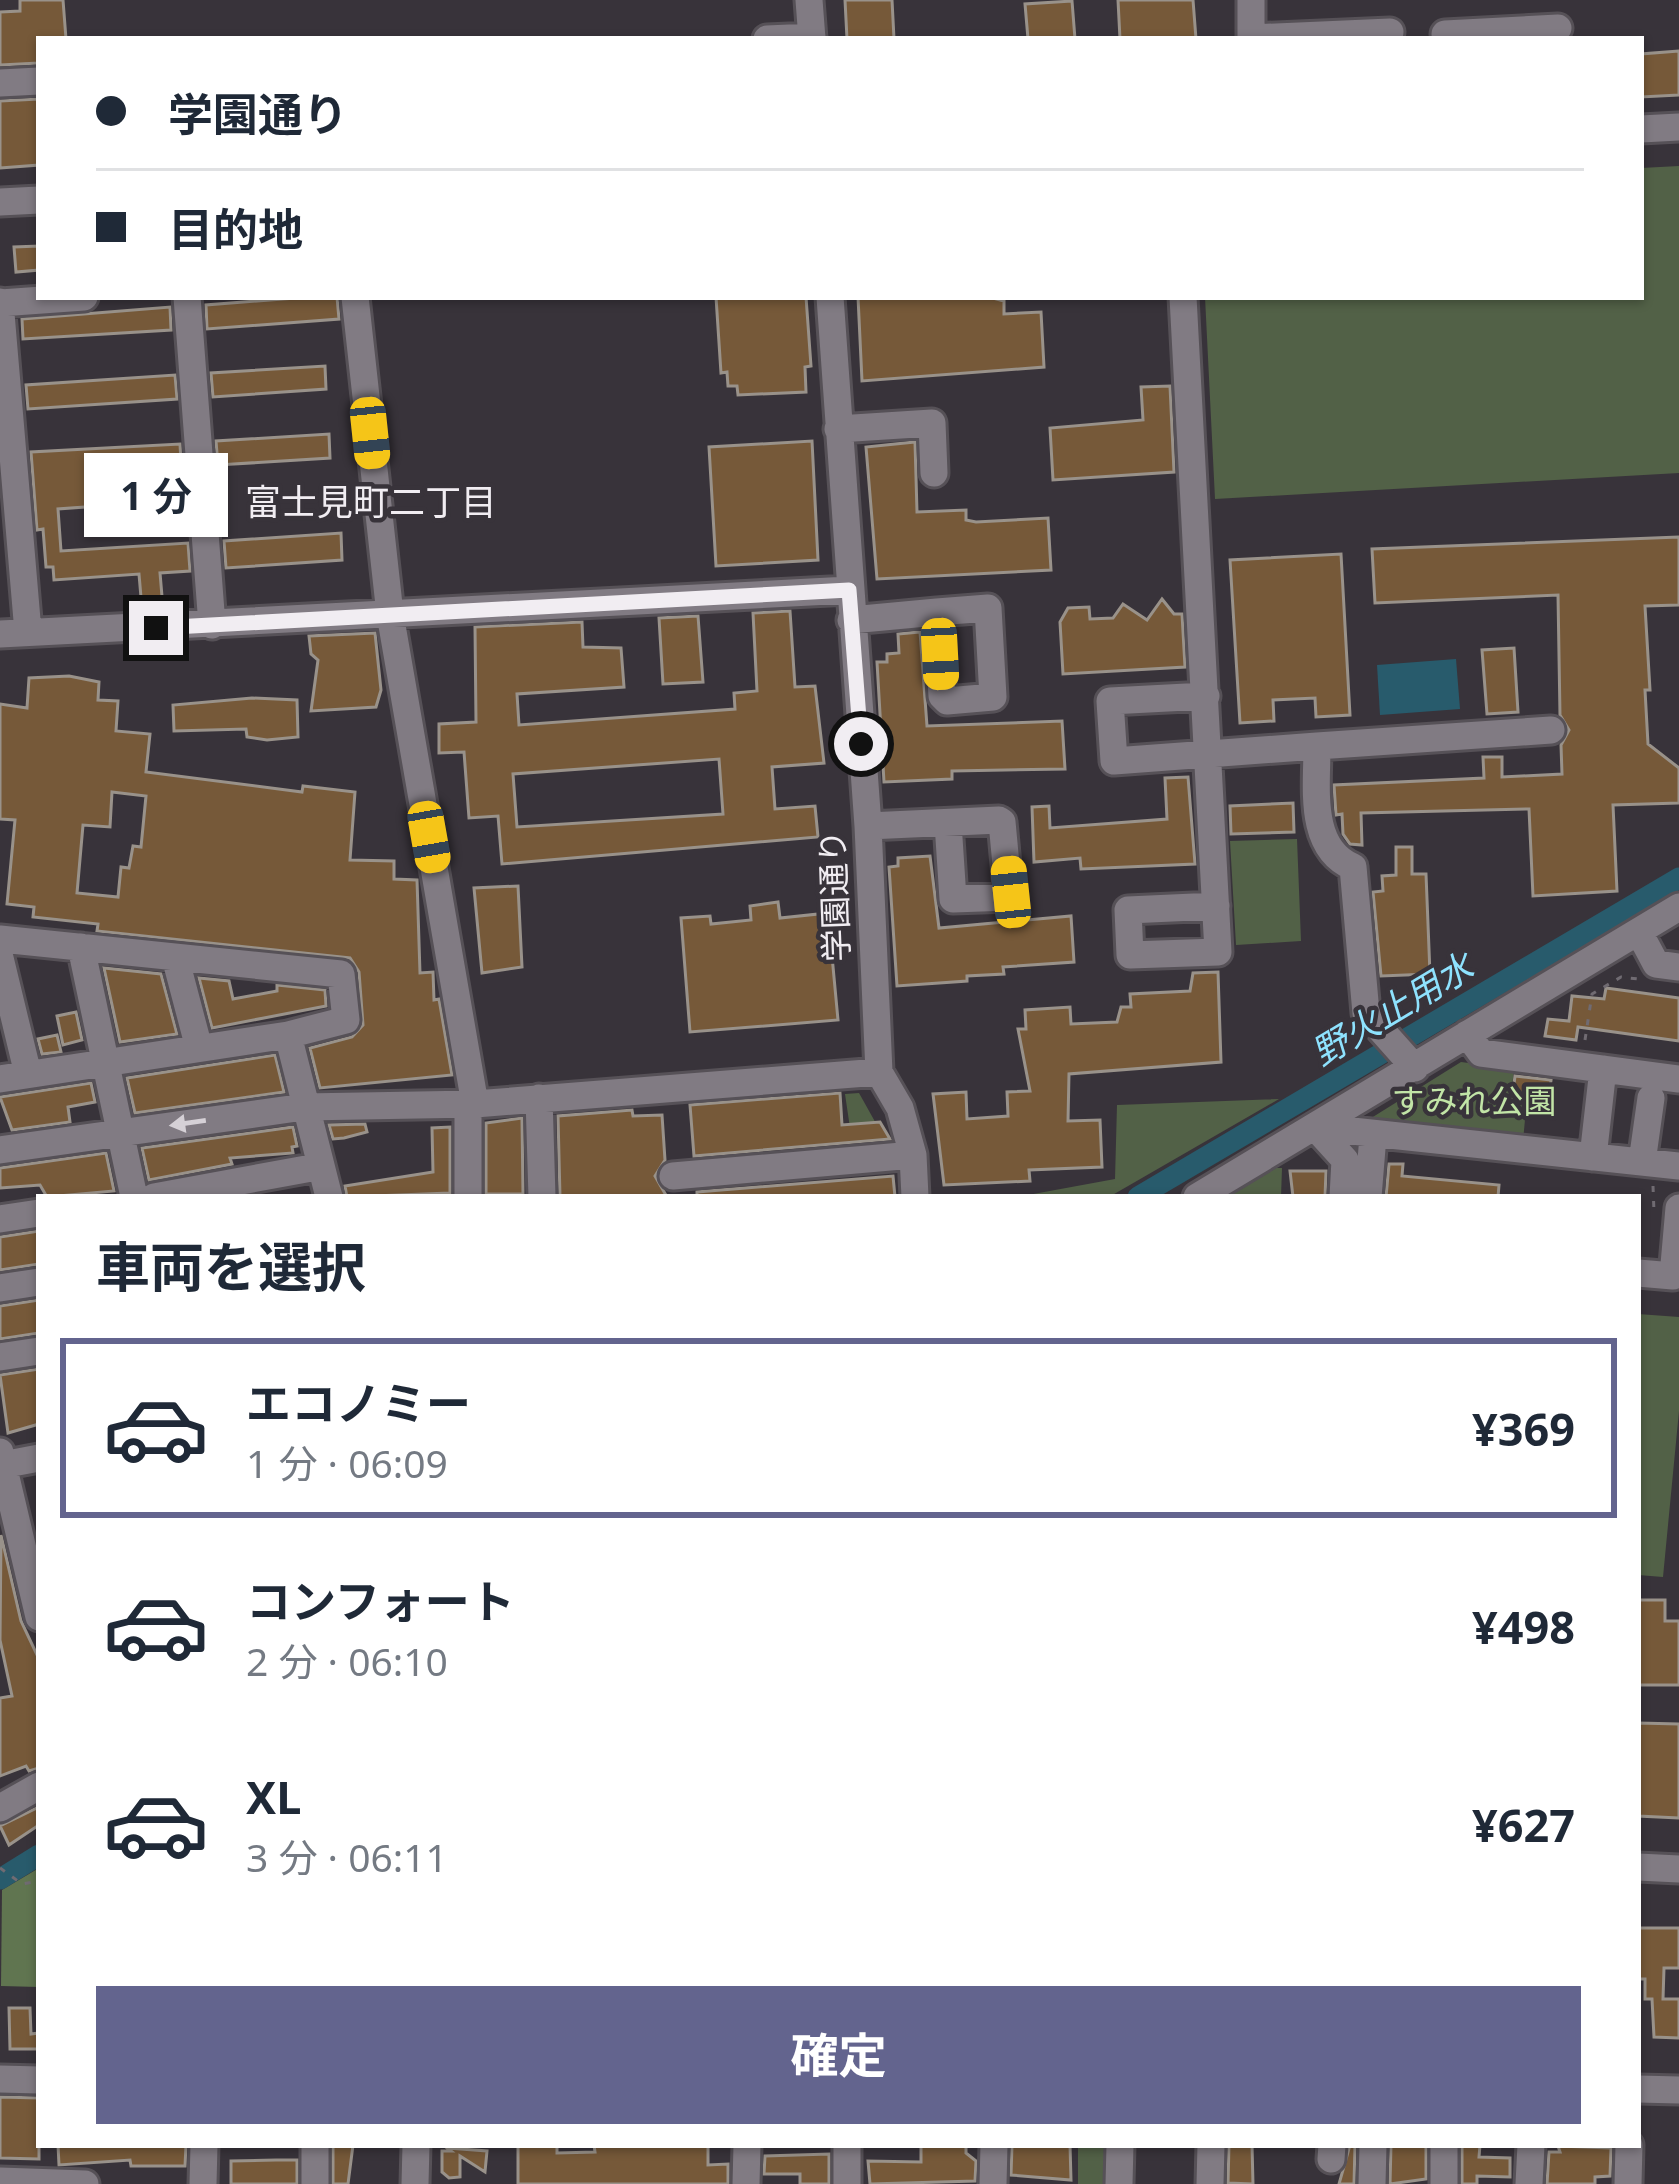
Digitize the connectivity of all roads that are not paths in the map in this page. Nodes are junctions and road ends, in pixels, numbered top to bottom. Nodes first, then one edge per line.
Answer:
1 (809, 0) edge
2 (1251, 0) edge
3 (1558, 22) edge
4 (1390, 32) dead end
5 (1445, 34) dead end
6 (812, 36) edge
7 (1251, 36) edge
8 (1297, 36) edge
9 (36, 81) edge
10 (0, 83) edge
11 (1679, 127) edge
12 (1644, 129) edge
13 (36, 200) edge
14 (0, 202) edge
15 (36, 300) edge
16 (187, 300) edge
17 (355, 300) edge
18 (830, 300) edge
19 (1183, 300) edge
20 (0, 302) edge
21 (838, 429) junction
22 (934, 472) dead end
23 (849, 590) junction
24 (937, 612) dead end
25 (390, 614) junction
26 (851, 620) junction
27 (212, 625) junction
28 (14, 633) edge
29 (1206, 696) junction
30 (1551, 730) dead end
31 (1317, 746) junction
32 (1209, 754) junction
33 (949, 823) dead end
34 (868, 826) junction
35 (1216, 906) junction
36 (1679, 907) edge
37 (1639, 932) junction
38 (0, 939) edge
39 (81, 947) junction
40 (175, 957) junction
41 (0, 958) edge
42 (1671, 966) edge
43 (1467, 1034) junction
44 (288, 1035) junction
45 (199, 1048) junction
46 (102, 1063) junction
47 (1414, 1068) junction
48 (1603, 1069) junction
49 (879, 1072) junction
50 (14, 1076) edge
51 (1679, 1079) edge
52 (539, 1098) junction
53 (1651, 1098) dead end
54 (472, 1104) junction
55 (304, 1107) junction
56 (1315, 1127) junction
57 (120, 1132) junction
58 (1373, 1136) junction
59 (0, 1150) edge
60 (913, 1155) junction
61 (1593, 1157) junction
62 (1659, 1164) edge
63 (317, 1167) junction
64 (673, 1176) dead end
65 (133, 1194) edge
66 (170, 1194) edge
67 (328, 1194) edge
68 (468, 1194) edge
69 (542, 1194) edge
70 (915, 1194) edge
71 (1202, 1194) edge
72 (1343, 1194) edge
73 (1367, 1194) edge
74 (1679, 1208) edge
75 (36, 1214) edge
76 (0, 1219) edge
77 (1641, 1273) edge
78 (36, 1282) edge
79 (0, 1288) edge
80 (36, 1351) edge
81 (0, 1357) edge
82 (36, 1458) edge
83 (1, 1459) edge
84 (27, 1512) edge
85 (36, 1591) edge
86 (36, 1788) edge
87 (0, 1808) edge
88 (1641, 1867) edge
89 (1679, 1869) edge
90 (0, 2079) edge
91 (36, 2080) edge
92 (1641, 2089) edge
93 (1679, 2090) edge
94 (205, 2148) edge
95 (315, 2148) edge
96 (416, 2148) edge
97 (747, 2148) edge
98 (847, 2148) edge
99 (994, 2148) edge
100 (1120, 2148) edge
101 (1210, 2148) edge
102 (1373, 2148) edge
103 (1444, 2148) edge
104 (1531, 2148) edge
105 (1630, 2148) edge
106 (0, 2181) edge
107 (85, 2184) edge
108 (203, 2184) edge
109 (315, 2184) edge
110 (415, 2184) edge
111 (746, 2184) edge
112 (847, 2184) edge
113 (993, 2184) edge
114 (1119, 2184) edge
115 (1210, 2184) edge
116 (1372, 2184) edge
117 (1444, 2184) edge
118 (1528, 2184) edge
119 (1628, 2184) edge

1 - 6 street
2 - 7 street
3 - 5 street
4 - 8 street
9 - 10 street
11 - 12 street
13 - 14 street
15 - 20 street
16 - 27 street
17 - 25 street
18 - 21 street, 学園通り
19 - 29 street
20 - 28 street
21 - 22 street
21 - 23 street, 学園通り
23 - 25 street
23 - 26 street, 学園通り
24 - 26 street
25 - 27 street
25 - 54 street
26 - 34 street, 学園通り
27 - 28 street
29 - 32 street
29 - 32 street
30 - 31 street
31 - 32 street
31 - 47 street
32 - 35 street
33 - 34 street
34 - 49 street, 学園通り
35 - 35 street
36 - 37 street
37 - 42 street
37 - 43 street
38 - 39 street
39 - 40 street
39 - 46 street
40 - 44 street
40 - 45 street
41 - 50 street
43 - 47 street
43 - 48 street
44 - 45 street
44 - 55 street
45 - 46 street
46 - 50 street
46 - 57 street
47 - 56 street
48 - 51 street
48 - 61 street
49 - 52 street
49 - 60 street, 学園通り
52 - 54 street
52 - 69 street
53 - 62 street
54 - 55 street
54 - 68 street
55 -> 57 street
55 - 63 street
56 - 58 street
56 - 71 street
56 - 72 street
57 - 59 street
57 - 65 street
58 - 61 street
58 - 73 street
60 - 64 street
60 - 70 street, 学園通り
61 - 62 street
63 - 66 street
63 - 67 street
74 - 77 street
75 - 76 street
78 - 79 street
80 - 81 street
82 - 83 street
83 - 84 street
84 - 85 street
86 - 87 street
88 - 89 street
90 - 91 street
92 - 93 street
94 - 108 street
95 - 109 street
96 - 110 street
97 - 111 street
98 - 112 street
99 - 113 street
100 - 114 street
101 - 115 street
102 - 116 street
103 - 117 street
104 - 118 street
105 - 119 street
106 - 107 street

